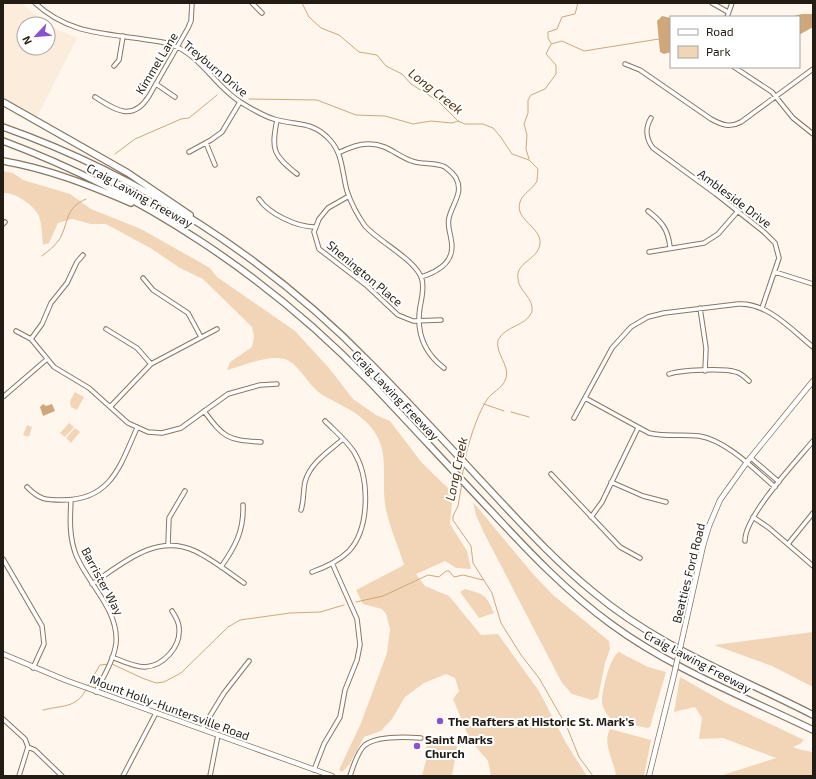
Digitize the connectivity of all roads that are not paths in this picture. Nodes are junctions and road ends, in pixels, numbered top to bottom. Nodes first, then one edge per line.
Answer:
1 (35, 3) edge
2 (192, 3) edge
3 (252, 3) edge
4 (712, 3) edge
5 (732, 3) edge
6 (728, 12) junction
7 (262, 13) dead end
8 (727, 16) edge
9 (123, 36) junction
10 (177, 47) junction
11 (625, 64) dead end
12 (114, 66) dead end
13 (735, 68) edge
14 (813, 69) edge
15 (156, 84) junction
16 (175, 96) dead end
17 (777, 96) junction
18 (95, 97) dead end
19 (3, 102) edge
20 (240, 102) junction
21 (650, 118) dead end
22 (277, 120) junction
23 (3, 127) edge
24 (813, 134) edge
25 (3, 141) edge
26 (206, 143) junction
27 (189, 152) dead end
28 (338, 153) junction
29 (3, 161) edge
30 (215, 165) dead end
31 (297, 174) dead end
32 (349, 196) junction
33 (259, 199) dead end
34 (648, 211) dead end
35 (738, 211) junction
36 (158, 215) junction
37 (315, 227) junction
38 (206, 228) junction
39 (670, 247) junction
40 (649, 252) dead end
41 (84, 255) dead end
42 (775, 272) junction
43 (421, 277) junction
44 (143, 278) dead end
45 (813, 284) edge
46 (700, 308) junction
47 (762, 308) junction
48 (441, 320) dead end
49 (418, 322) junction
50 (106, 329) dead end
51 (217, 329) dead end
52 (16, 331) dead end
53 (201, 337) junction
54 (31, 339) junction
55 (813, 347) edge
56 (46, 360) junction
57 (151, 364) junction
58 (444, 368) dead end
59 (705, 371) junction
60 (668, 374) dead end
61 (749, 381) dead end
62 (813, 382) edge
63 (277, 384) dead end
64 (3, 397) edge
65 (585, 398) junction
66 (110, 407) junction
67 (204, 411) junction
68 (574, 418) dead end
69 (325, 421) dead end
70 (137, 428) junction
71 (638, 428) junction
72 (343, 439) junction
73 (813, 441) edge
74 (261, 442) dead end
75 (749, 460) junction
76 (551, 474) dead end
77 (611, 482) junction
78 (779, 482) junction
79 (26, 487) dead end
80 (775, 487) junction
81 (185, 491) dead end
82 (71, 500) junction
83 (666, 502) dead end
84 (243, 505) dead end
85 (301, 510) dead end
86 (813, 513) edge
87 (591, 516) junction
88 (753, 517) junction
89 (745, 541) dead end
90 (788, 544) junction
91 (168, 545) junction
92 (640, 558) dead end
93 (3, 559) edge
94 (332, 563) junction
95 (813, 566) edge
96 (221, 567) junction
97 (312, 572) dead end
98 (244, 583) dead end
99 (92, 584) junction
100 (172, 611) dead end
101 (3, 654) edge
102 (112, 657) junction
103 (249, 661) dead end
104 (33, 668) junction
105 (96, 692) junction
106 (156, 713) junction
107 (813, 715) edge
108 (3, 719) edge
109 (202, 729) junction
110 (813, 730) edge
111 (218, 735) junction
112 (421, 738) dead end
113 (28, 747) junction
114 (314, 770) junction
115 (19, 776) edge
116 (62, 776) edge
117 (123, 776) edge
118 (210, 776) edge
119 (332, 776) edge
120 (350, 776) edge
121 (649, 776) edge

1 - 9 street, Treyburn Drive
2 - 10 street, Kimmel Lane
3 - 7 street
4 - 6 street
5 - 6 street
6 - 8 street
9 - 10 street, Treyburn Drive
9 - 12 street
10 - 15 street, Kimmel Lane
10 - 20 street, Treyburn Drive
11 - 17 street
13 - 17 street
14 - 17 street
15 - 16 street
15 - 18 street, Kimmel Lane
17 - 24 street
19 - 38 highway
20 - 22 street, Treyburn Drive
20 - 26 street
21 - 35 street, Ambleside Drive
22 - 28 street, Treyburn Drive
22 - 31 street
23 - 38 highway, Craig Lawing Freeway
25 - 36 highway, Craig Lawing Freeway
26 - 27 street
26 - 30 street
28 - 32 street, Treyburn Drive
28 - 43 street
29 - 36 highway
32 - 37 street
32 - 43 street, Treyburn Drive
33 - 37 street
34 - 39 street
35 - 39 street
35 - 42 street, Ambleside Drive
36 - 110 highway, Craig Lawing Freeway
37 - 49 street, Shenington Place
38 - 107 highway, Craig Lawing Freeway
39 - 40 street
41 - 54 street
42 - 45 street
42 - 47 street, Ambleside Drive
43 - 49 street
44 - 53 street
46 - 47 street
46 - 59 street
46 - 65 street
47 - 55 street
48 - 49 street, Shenington Place
49 - 58 street
50 - 57 street
51 - 53 street
52 - 54 street
53 - 57 street
54 - 56 street
56 - 64 street
56 - 66 street
57 - 66 street
59 - 60 street
59 - 61 street
62 - 75 main road, Beatties Ford Road
63 - 67 street
65 - 68 street
65 - 71 street
66 - 70 street
67 - 70 street
67 - 74 street
69 - 72 street
70 - 82 street
71 - 75 street
71 - 77 street
72 - 85 street
72 - 94 street
73 - 78 street
75 - 78 street
75 - 80 street
75 - 121 main road, Beatties Ford Road, bridge
76 - 87 street
77 - 83 street
77 - 87 street
78 - 80 street
79 - 82 street
80 - 88 street
81 - 91 street
82 - 99 street, Barrister Way
84 - 96 street
86 - 90 street
87 - 92 street
88 - 89 street
88 - 90 street
90 - 95 street
91 - 96 street
91 - 99 street
93 - 104 street
94 - 97 street
94 - 114 street
96 - 98 street
99 - 102 street, Barrister Way
100 - 102 street
101 - 104 main road, Mount Holly-Huntersville Road
102 - 105 street, Barrister Way
103 - 109 street
104 - 105 main road, Mount Holly-Huntersville Road
105 - 106 main road, Mount Holly-Huntersville Road
106 - 109 main road, Mount Holly-Huntersville Road
106 - 117 street
108 - 113 street
109 - 111 main road, Mount Holly-Huntersville Road
111 - 114 main road, Mount Holly-Huntersville Road
111 - 118 street
112 - 120 street
113 - 115 street
113 - 116 street
114 - 119 main road, Mount Holly-Huntersville Road

